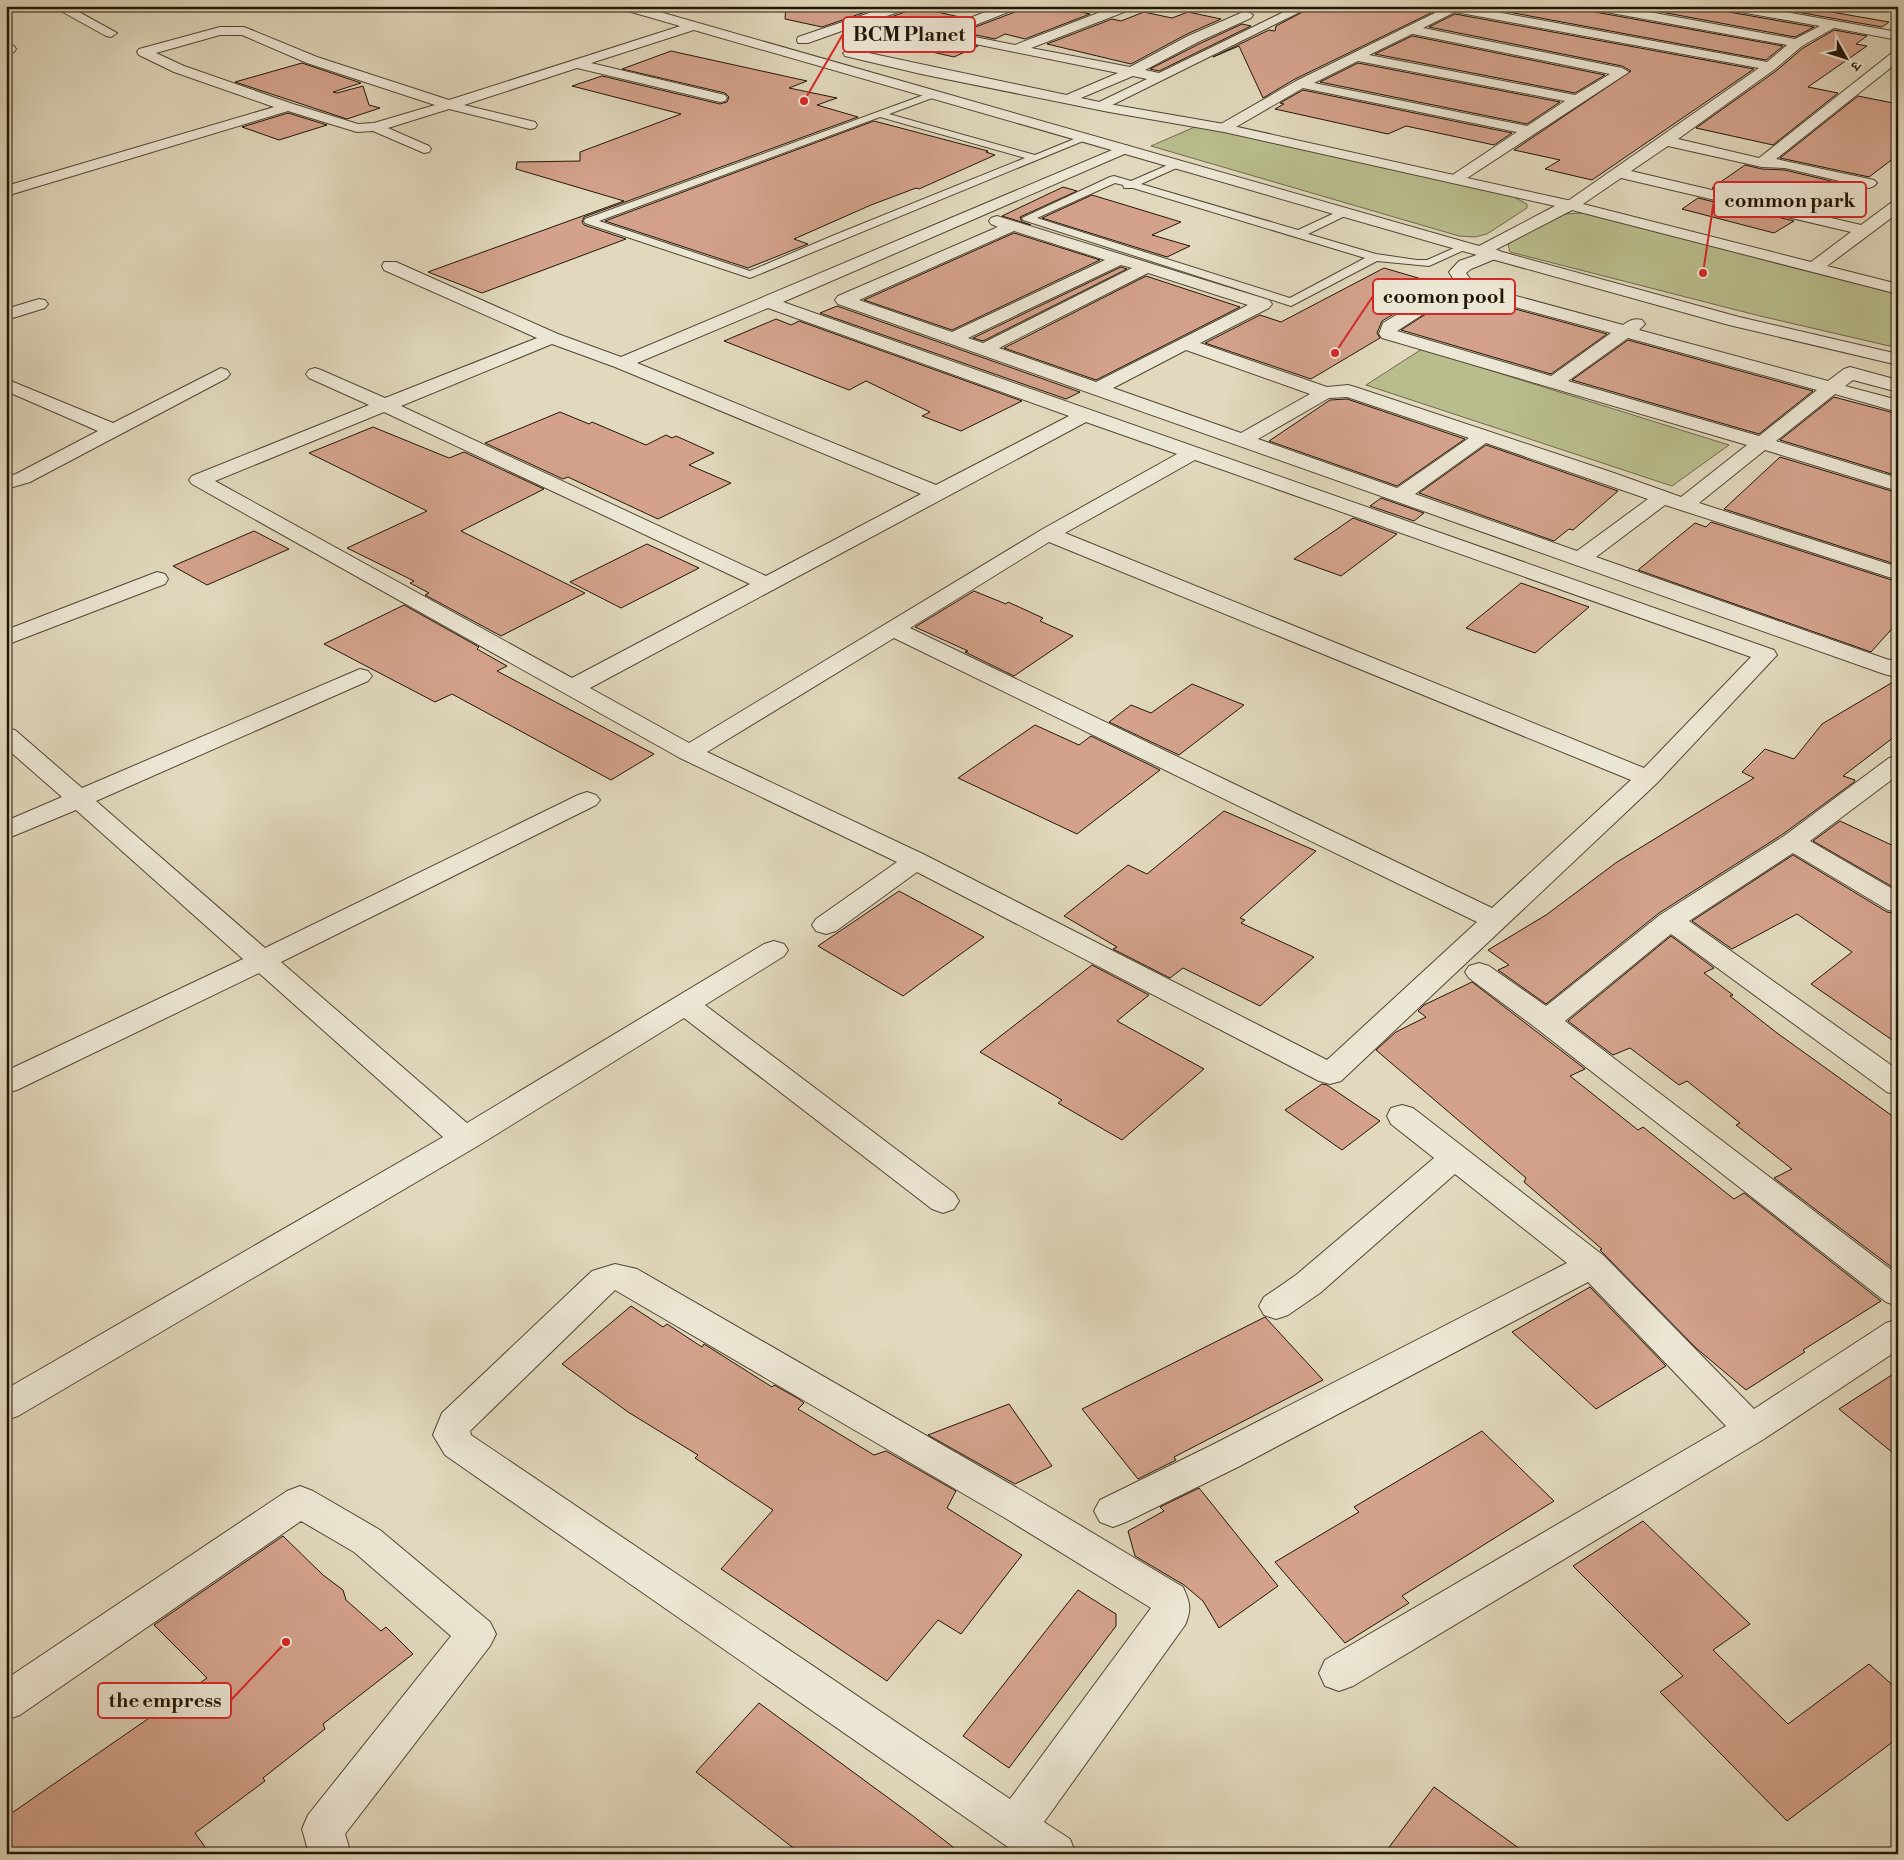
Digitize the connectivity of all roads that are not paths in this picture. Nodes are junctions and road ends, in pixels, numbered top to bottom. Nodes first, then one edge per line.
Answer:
1 (58, 6) edge
2 (625, 6) edge
3 (903, 6) edge
4 (1012, 6) edge
5 (1128, 6) edge
6 (1306, 6) edge
7 (1595, 6) edge
8 (1729, 6) edge
9 (1891, 6) edge
10 (1451, 7) edge
11 (1898, 7) edge
12 (1259, 10) dead end
13 (868, 18) junction
14 (1833, 24) junction
15 (693, 26) junction
16 (1414, 30) junction
17 (111, 33) dead end
18 (941, 34) junction
19 (1898, 36) edge
20 (1797, 43) junction
21 (1016, 49) junction
22 (1898, 55) edge
23 (1358, 57) junction
24 (578, 64) junction
25 (1770, 66) junction
26 (1892, 67) edge
27 (1133, 71) junction
28 (1160, 77) junction
29 (1301, 84) junction
30 (932, 95) junction
31 (720, 98) dead end
32 (1069, 99) junction
33 (1576, 99) junction
34 (449, 106) junction
35 (1102, 106) junction
36 (288, 107) junction
37 (879, 114) junction
38 (1186, 123) junction
39 (530, 125) dead end
40 (375, 128) junction
41 (1224, 128) junction
42 (1531, 132) junction
43 (1160, 134) dead end
44 (1083, 139) junction
45 (1142, 141) dead end
46 (1666, 141) junction
47 (424, 149) dead end
48 (1124, 149) junction
49 (1035, 158) junction
50 (1159, 159) junction
51 (1762, 163) junction
52 (1177, 164) junction
53 (1619, 172) junction
54 (1114, 179) junction
55 (1456, 179) junction
56 (1869, 183) dead end
57 (1132, 184) junction
58 (6, 191) edge
59 (1115, 192) dead end
60 (1898, 204) edge
61 (1570, 205) junction
62 (1344, 212) junction
63 (975, 214) junction
64 (1013, 226) junction
65 (1864, 230) junction
66 (1299, 234) junction
67 (1480, 251) junction
68 (1374, 257) junction
69 (1120, 259) junction
70 (390, 266) dead end
71 (1148, 268) junction
72 (1813, 268) junction
73 (1461, 278) junction
74 (1898, 289) edge
75 (1549, 292) dead end
76 (768, 302) junction
77 (39, 304) dead end
78 (1626, 312) dead end
79 (6, 316) edge
80 (1626, 331) junction
81 (552, 338) junction
82 (952, 338) junction
83 (1185, 344) junction
84 (984, 349) junction
85 (1872, 354) junction
86 (1898, 360) edge
87 (621, 363) junction
88 (1842, 371) junction
89 (221, 374) dead end
90 (315, 374) dead end
91 (1552, 383) junction
92 (6, 384) edge
93 (1898, 386) edge
94 (1834, 388) junction
95 (1097, 389) junction
96 (1324, 393) junction
97 (384, 405) junction
98 (1898, 406) edge
99 (1085, 416) junction
100 (112, 430) junction
101 (1484, 436) junction
102 (1243, 440) junction
103 (1762, 443) junction
104 (1192, 453) junction
105 (6, 466) edge
106 (14, 481) edge
107 (1898, 485) edge
108 (938, 493) junction
109 (1399, 496) junction
110 (1663, 498) junction
111 (1684, 505) junction
112 (1048, 534) junction
113 (1580, 559) junction
114 (1898, 574) edge
115 (157, 579) dead end
116 (767, 584) junction
117 (892, 628) junction
118 (6, 638) edge
119 (1898, 665) edge
120 (360, 676) dead end
121 (572, 688) junction
122 (6, 735) edge
123 (689, 753) junction
124 (1898, 763) edge
125 (1648, 778) junction
126 (78, 800) junction
127 (587, 800) dead end
128 (6, 832) edge
129 (1793, 842) junction
130 (916, 862) junction
131 (1898, 904) edge
132 (1496, 920) junction
133 (1670, 921) junction
134 (826, 925) dead end
135 (774, 950) dead end
136 (263, 960) junction
137 (1479, 972) dead end
138 (686, 1005) junction
139 (1546, 1021) junction
140 (6, 1083) edge
141 (1898, 1085) edge
142 (1402, 1116) dead end
143 (465, 1139) junction
144 (1454, 1157) junction
145 (943, 1201) dead end
146 (1592, 1264) junction
147 (1898, 1293) edge
148 (1276, 1306) dead end
149 (1898, 1332) edge
150 (6, 1406) edge
151 (1751, 1429) junction
152 (1113, 1511) dead end
153 (1339, 1673) dead end
154 (6, 1702) edge
155 (1015, 1827) junction
156 (330, 1854) edge
157 (1055, 1854) edge

1 - 17 street
2 - 15 street
3 - 13 street
4 - 18 street
5 - 21 street
6 - 28 street
7 - 20 street
8 - 14 street
9 - 11 street
10 - 16 street
10 - 25 street
12 - 27 street
13 - 18 street
13 - 32 street
14 - 19 street
14 - 20 street
15 - 24 street
15 - 30 street
16 - 23 street
16 - 33 street
18 - 21 street
20 - 25 street
21 - 27 street
22 - 26 street
23 - 29 street
23 - 33 street
24 - 31 street
24 - 34 street
25 - 46 street
26 - 51 street
27 - 28 street
27 - 32 street
28 - 35 street
29 - 41 street
29 - 42 street
30 - 37 lane
30 - 44 street
32 - 35 street
33 - 42 street
34 - 36 street
34 - 39 street
34 - 40 street
35 - 38 street
36 - 40 street
36 - 58 street
37 - 49 lane
37 - 49 lane
38 - 41 street
38 - 43 street
40 - 47 street
41 - 55 street
42 - 55 street
44 - 48 street
44 - 49 lane
45 - 48 street
46 - 51 street
46 - 53 street
48 - 50 street
48 - 63 street
50 - 52 street
50 - 54 lane
51 - 56 street
52 - 57 lane
52 - 62 street
53 - 61 street
53 - 65 street
54 - 57 lane
54 - 68 lane
55 - 61 street
57 - 59 lane
57 - 66 lane
60 - 65 street
61 - 67 street
61 - 72 street
62 - 66 lane
62 - 67 street
63 - 64 street
63 - 76 street
64 - 69 street
64 - 82 street
65 - 72 street
66 - 68 lane
67 - 68 lane
67 - 73 street
67 - 85 street
69 - 71 street
69 - 82 street
70 - 81 street
71 - 83 street
71 - 84 street
72 - 74 street
73 - 75 street
73 - 80 street
73 - 91 street
76 - 87 street
76 - 99 street
77 - 79 street
78 - 80 street
80 - 91 street
80 - 94 street
81 - 87 street
81 - 97 street
82 - 84 street
83 - 95 street
83 - 96 street
84 - 95 street
85 - 86 street
85 - 88 street
87 - 108 street
88 - 93 street
88 - 94 street
89 - 100 street
90 - 97 street
91 - 103 street
92 - 100 street
94 - 98 street
94 - 103 street
95 - 102 street
96 - 101 street
96 - 102 street
97 - 116 street
97 - 121 street
99 - 104 street
99 - 108 street
100 - 106 street
101 - 109 street
101 - 110 street
102 - 109 street
103 - 107 street
103 - 111 street
104 - 112 street
104 - 125 street
105 - 106 street
108 - 116 street
109 - 113 street
110 - 111 street
110 - 113 street
111 - 114 street
112 - 117 street
112 - 125 street
113 - 119 street
115 - 118 street
116 - 121 street
117 - 123 street
117 - 132 street
120 - 126 street
121 - 123 street
122 - 126 street
123 - 130 street
124 - 129 street
125 - 132 street
126 - 128 street
126 - 136 street
127 - 136 street
129 - 131 street
129 - 133 street
130 - 132 street
130 - 134 street
133 - 139 street
133 - 141 street
135 - 138 street
136 - 140 street
136 - 143 street
137 - 139 street
138 - 143 street
138 - 145 street
139 - 147 street
142 - 144 street
143 - 150 street
144 - 146 street
144 - 148 street
146 - 151 street
146 - 152 street
149 - 151 street
151 - 153 street
154 - 156 street
155 - 155 street
155 - 157 street

